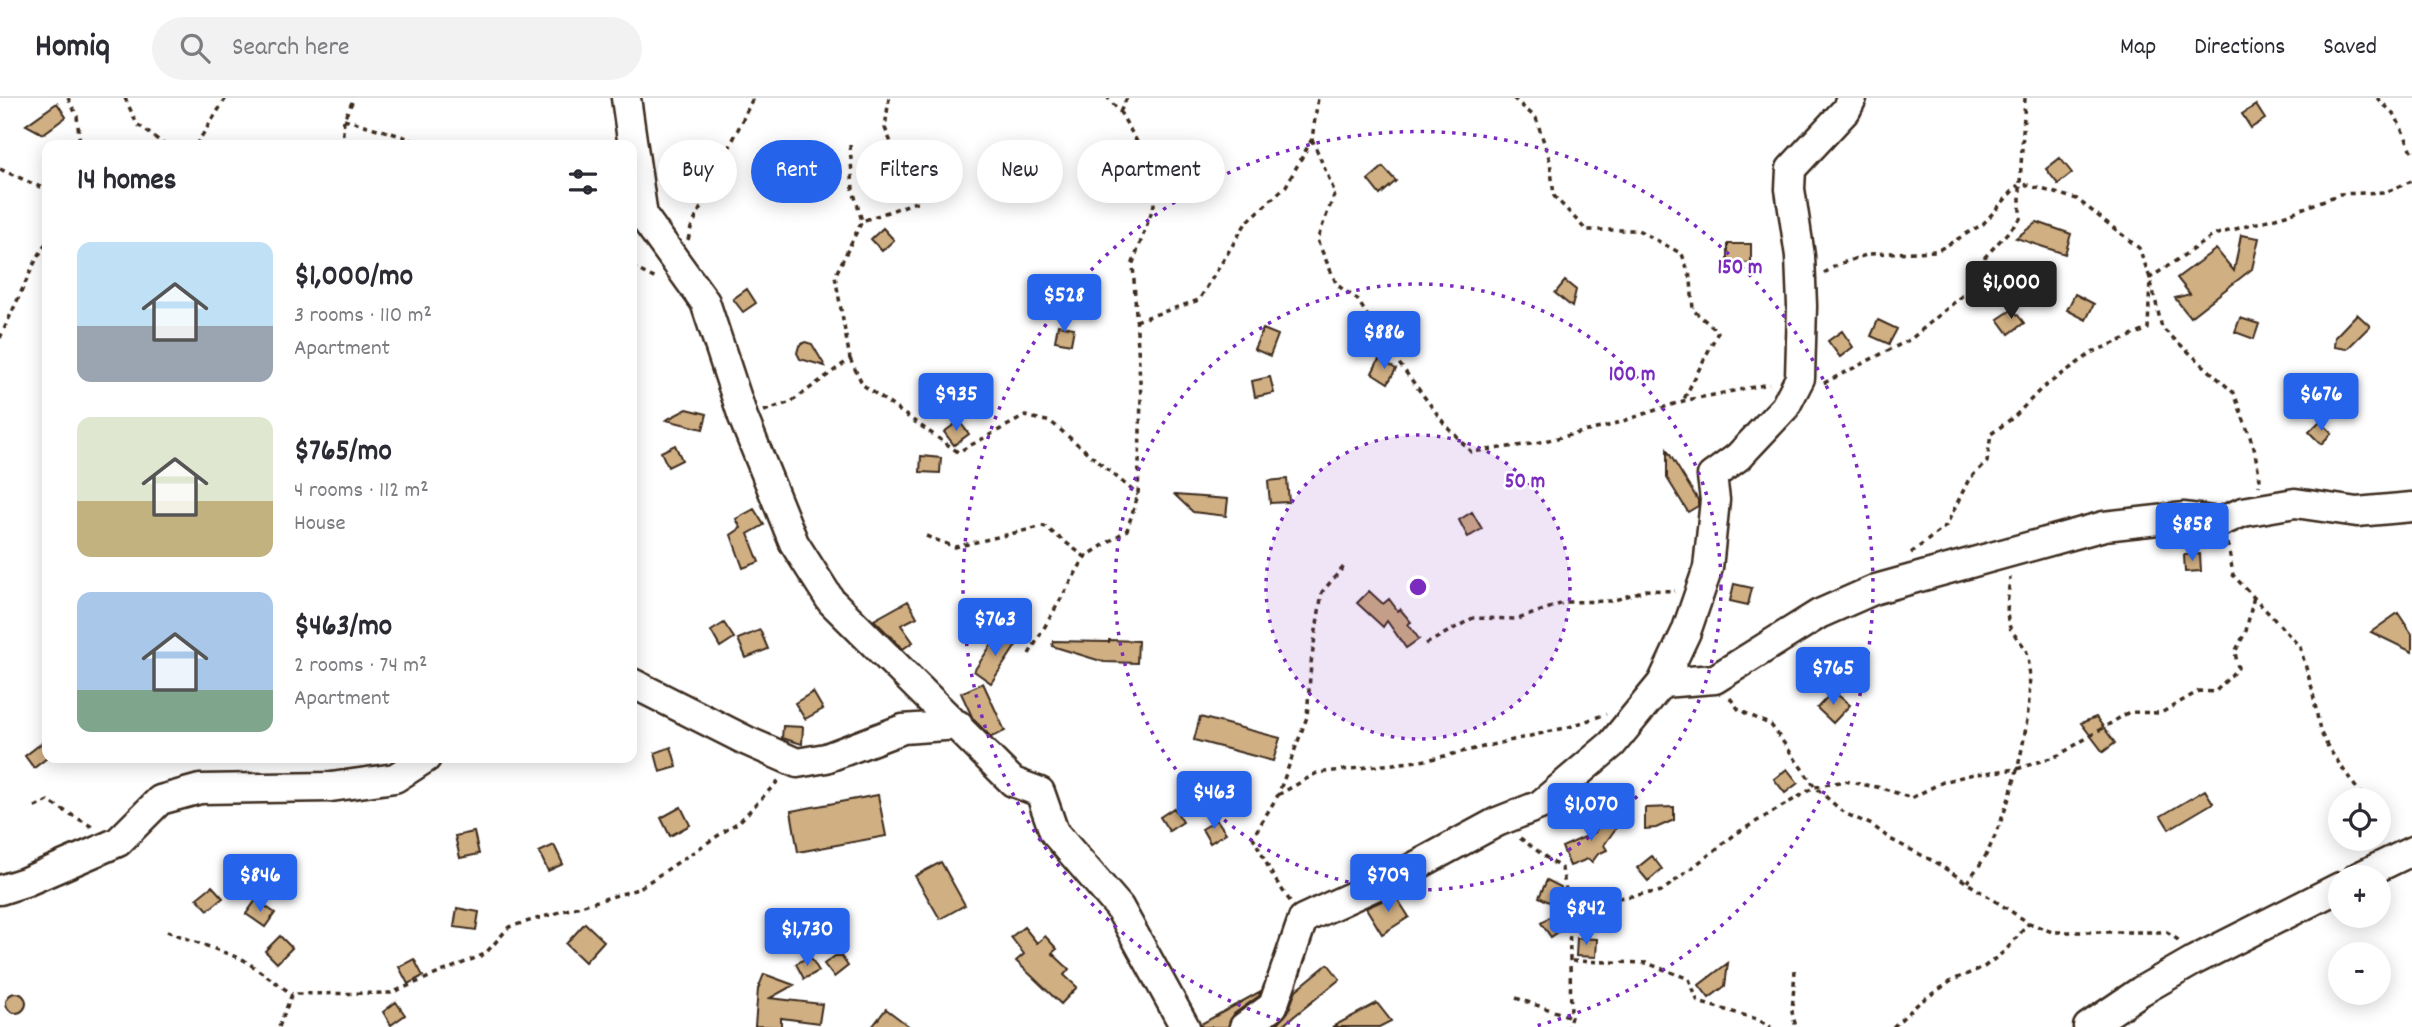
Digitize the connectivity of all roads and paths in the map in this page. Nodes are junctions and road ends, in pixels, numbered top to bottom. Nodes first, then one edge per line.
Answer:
1 (68, 98) edge
2 (125, 98) edge
3 (226, 98) edge
4 (354, 98) edge
5 (626, 98) edge
6 (753, 98) edge
7 (889, 98) edge
8 (1108, 98) edge
9 (1127, 98) edge
10 (1318, 98) edge
11 (1513, 98) edge
12 (1852, 98) edge
13 (2025, 98) edge
14 (2377, 98) edge
15 (1120, 111) junction
16 (344, 119) junction
17 (1312, 139) junction
18 (79, 140) edge
19 (158, 140) edge
20 (199, 140) edge
21 (342, 140) edge
22 (412, 140) edge
23 (632, 140) edge
24 (850, 145) dead end
25 (2412, 151) edge
26 (0, 169) edge
27 (637, 174) edge
28 (2412, 181) edge
29 (2020, 183) junction
30 (42, 188) edge
31 (862, 221) junction
32 (42, 250) edge
33 (681, 269) junction
34 (2150, 278) junction
35 (1801, 285) junction
36 (1135, 321) junction
37 (0, 338) edge
38 (850, 359) junction
39 (1810, 381) junction
40 (1683, 401) junction
41 (743, 417) junction
42 (1138, 495) junction
43 (2412, 507) edge
44 (2253, 510) junction
45 (2220, 522) junction
46 (926, 537) dead end
47 (1910, 554) dead end
48 (2011, 554) junction
49 (1085, 557) junction
50 (1346, 564) dead end
51 (1700, 591) junction
52 (2254, 596) junction
53 (1426, 644) dead end
54 (1029, 654) dead end
55 (1715, 679) junction
56 (1662, 683) junction
57 (637, 686) edge
58 (1612, 712) dead end
59 (958, 725) junction
60 (418, 763) edge
61 (797, 763) junction
62 (2017, 769) junction
63 (1815, 787) junction
64 (2356, 788) edge
65 (1278, 795) junction
66 (35, 807) dead end
67 (1497, 822) junction
68 (118, 842) junction
69 (2412, 850) edge
70 (2382, 865) edge
71 (1967, 882) junction
72 (0, 890) edge
73 (2328, 893) edge
74 (1569, 906) junction
75 (1303, 919) junction
76 (2029, 923) junction
77 (167, 931) dead end
78 (2195, 960) junction
79 (1571, 961) junction
80 (1795, 970) dead end
81 (292, 995) junction
82 (1516, 998) dead end
83 (1571, 1017) junction
84 (279, 1027) edge
85 (1185, 1027) edge
86 (1244, 1027) edge
87 (1568, 1027) edge
88 (1771, 1027) edge
89 (1796, 1027) edge
90 (1893, 1027) edge
91 (2088, 1027) edge

1 - 18 path
2 - 19 path
3 - 20 path
4 - 16 path
5 - 23 street
6 - 33 path
7 - 31 path
8 - 15 path
9 - 15 path
10 - 17 path
11 - 40 path
12 - 35 street
13 - 29 path
14 - 25 path
15 - 36 path
16 - 21 path
16 - 22 path
17 - 36 path
17 - 40 path
24 - 31 path
26 - 30 path
27 - 33 street
28 - 34 path
29 - 34 path
29 - 35 path
29 - 39 path
31 - 38 path
32 - 37 path
33 - 41 street
34 - 44 path
34 - 47 path
35 - 39 street
36 - 42 path
38 - 41 path
38 - 42 path
39 - 40 path
39 - 51 street
41 - 59 street
42 - 49 path
43 - 44 street
44 - 45 street
45 - 48 street
45 - 52 path
46 - 49 path
48 - 55 street
48 - 62 path
49 - 54 path
50 - 65 path
51 - 53 path
51 - 56 street
52 - 62 path
52 - 64 path
55 - 56 street
55 - 63 path
56 - 67 street
57 - 61 street
58 - 65 path
59 - 61 street
59 - 85 street
60 - 68 street
61 - 81 path
62 - 63 path
62 - 71 path
63 - 71 path
63 - 74 path
65 - 75 path
66 - 68 path
67 - 74 path
67 - 75 street
68 - 72 street
69 - 70 street
71 - 76 path
73 - 78 street
74 - 79 path
75 - 86 street
76 - 78 path
76 - 90 path
77 - 81 path
78 - 91 street
79 - 83 path
79 - 88 path
80 - 89 path
81 - 84 path
82 - 83 path
83 - 87 path

